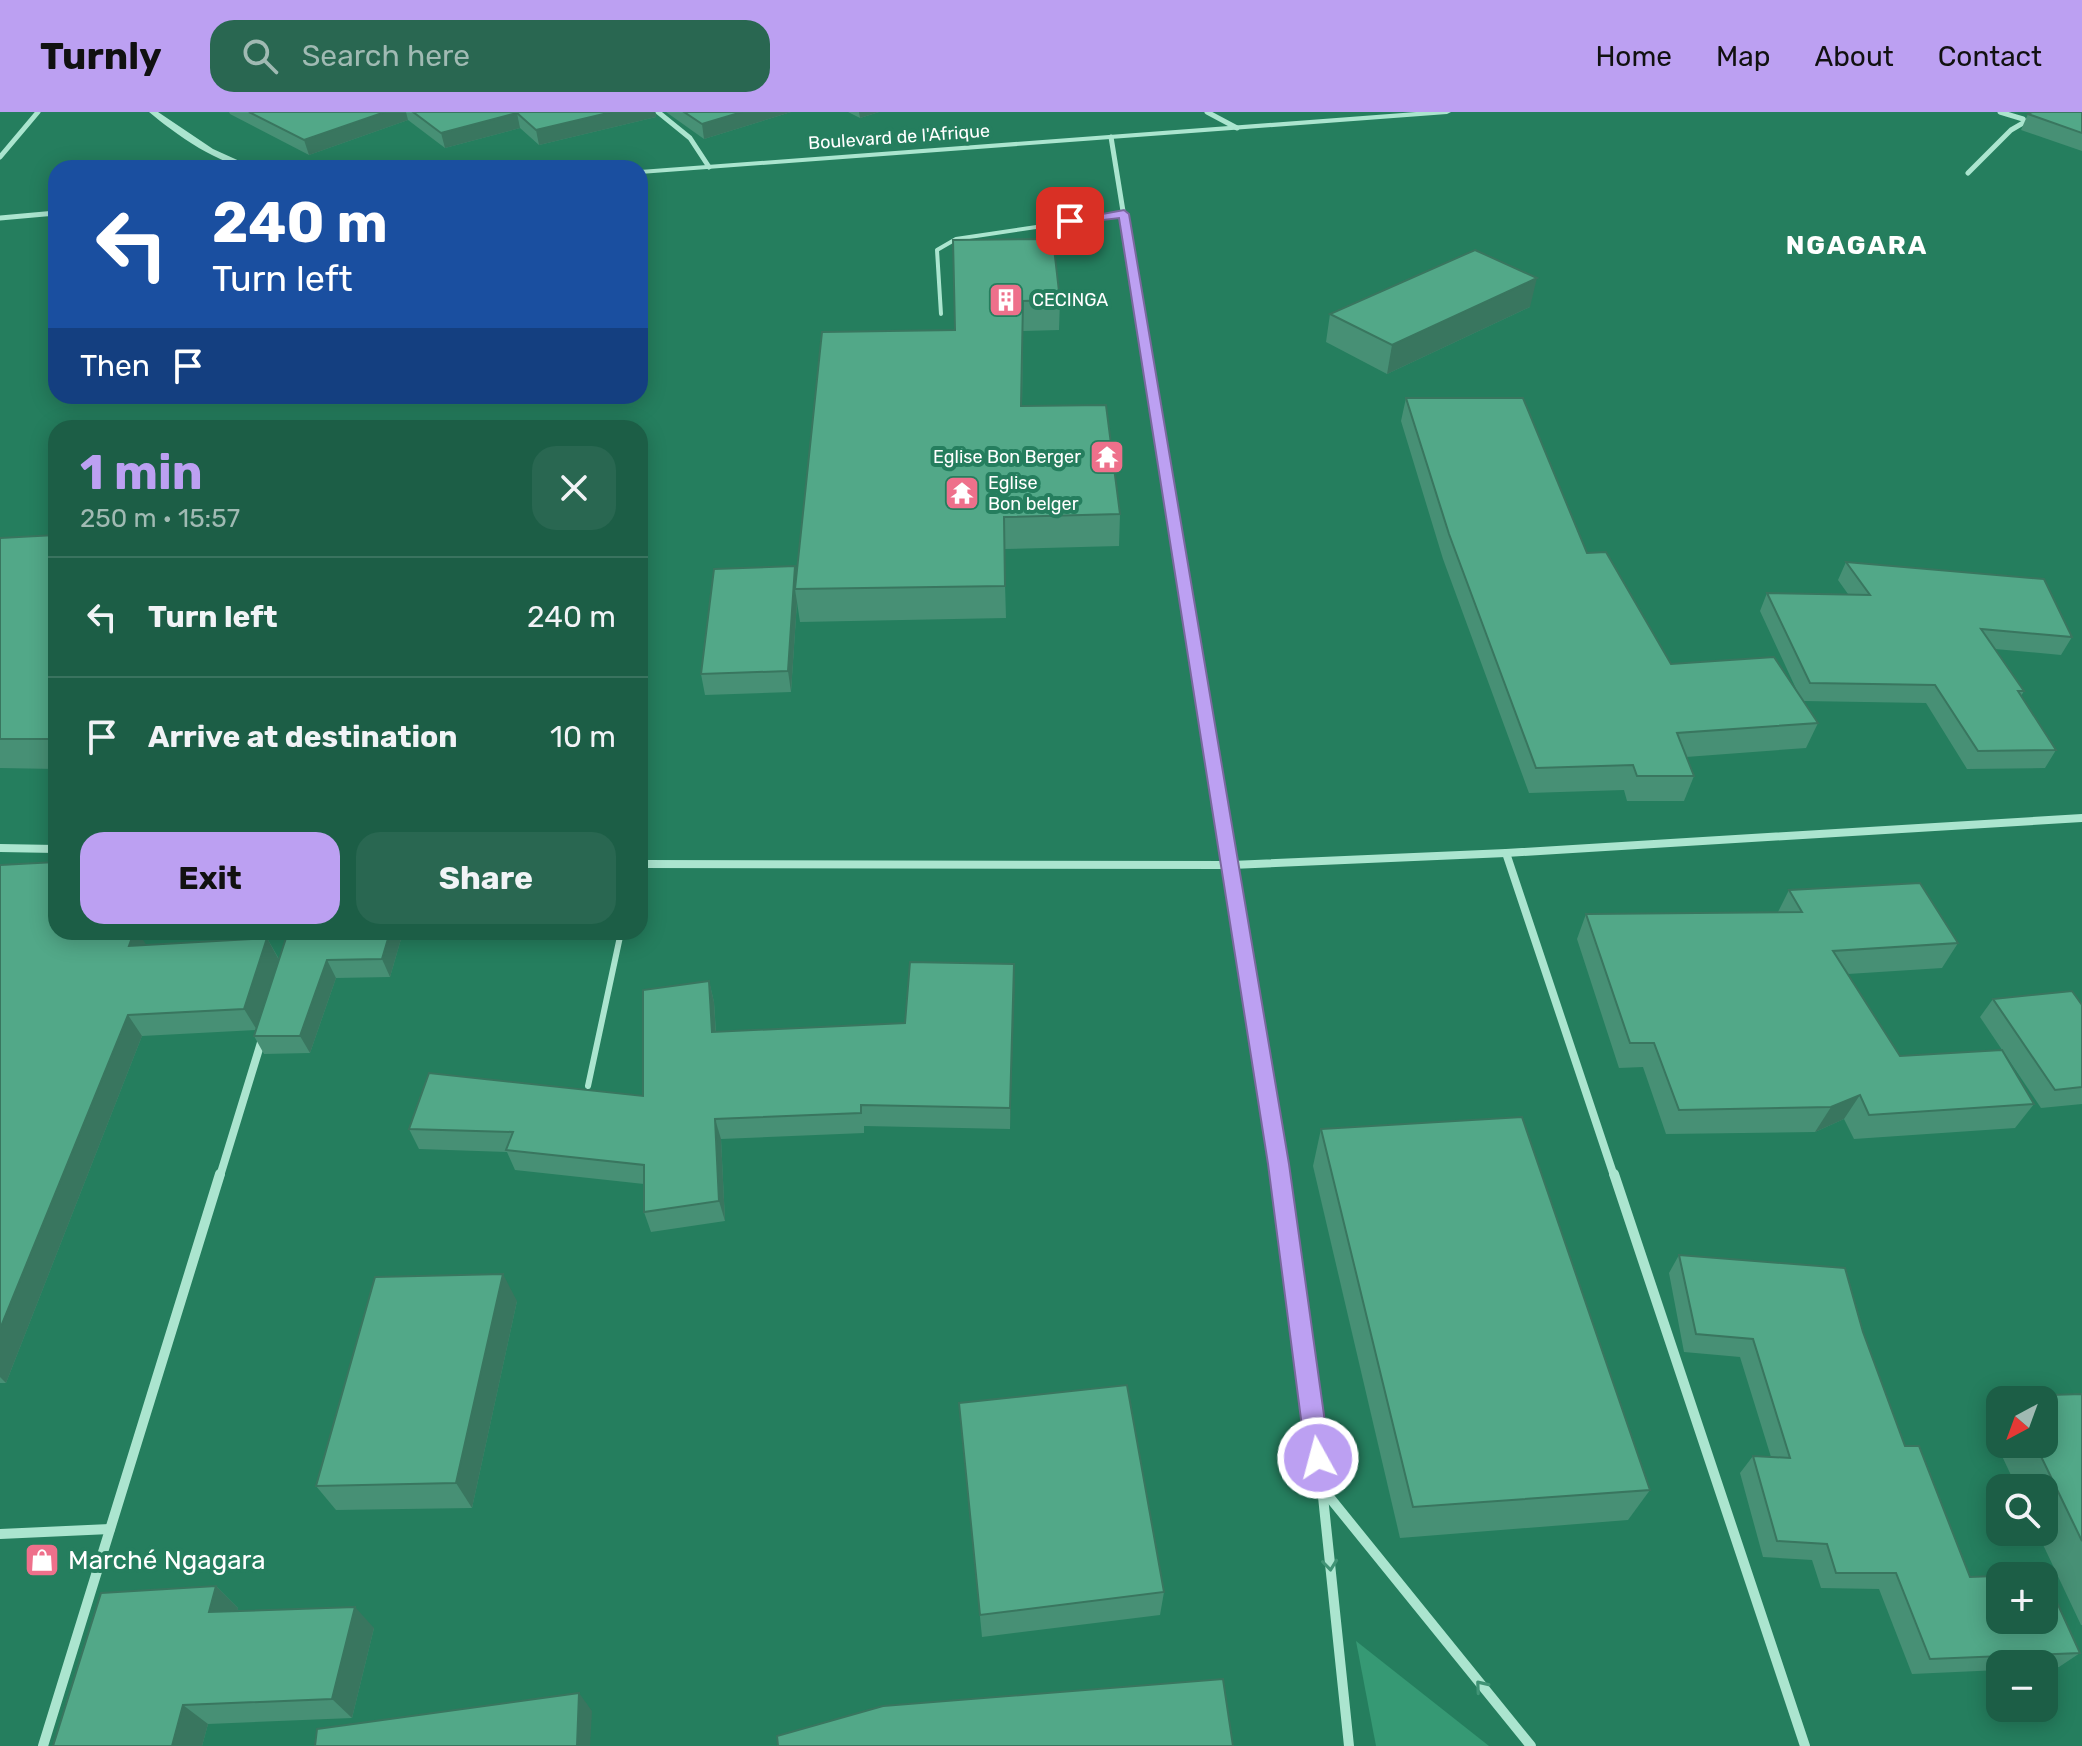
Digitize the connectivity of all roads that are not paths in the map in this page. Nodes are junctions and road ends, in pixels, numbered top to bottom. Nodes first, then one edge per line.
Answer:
1 (38, 112) edge
2 (153, 112) edge
3 (658, 112) edge
4 (1207, 112) edge
5 (1447, 112) edge
6 (2000, 112) edge
7 (2042, 112) edge
8 (2023, 119) junction
9 (1237, 128) junction
10 (1111, 137) junction
11 (0, 157) edge
12 (232, 160) edge
13 (709, 167) junction
14 (648, 171) edge
15 (1968, 173) dead end
16 (48, 214) edge
17 (1124, 214) junction
18 (0, 218) edge
19 (941, 314) dead end
20 (2082, 818) edge
21 (0, 848) edge
22 (48, 849) edge
23 (1506, 853) junction
24 (648, 864) edge
25 (1232, 865) junction
26 (619, 940) edge
27 (267, 1022) edge
28 (588, 1086) dead end
29 (1322, 1487) junction
30 (110, 1529) junction
31 (0, 1534) edge
32 (43, 1746) edge
33 (1349, 1746) edge
34 (1531, 1746) edge
35 (1805, 1746) edge

1 - 11 street
2 - 12 street
3 - 13 street
4 - 9 street
5 - 9 street, Boulevard de l'Afrique
6 - 8 street
7 - 8 street
8 - 15 street
9 - 10 street, Boulevard de l'Afrique
10 - 13 street, Boulevard de l'Afrique
10 - 17 street
13 - 14 street, Boulevard de l'Afrique
16 - 18 street
17 - 19 lane
17 - 25 street
20 - 23 street
21 - 22 street
23 - 25 street
23 - 35 street
24 - 25 street
25 - 29 street
26 - 28 lane
27 - 30 street
29 -> 33 street
34 -> 29 street
30 - 31 street
30 - 32 street

